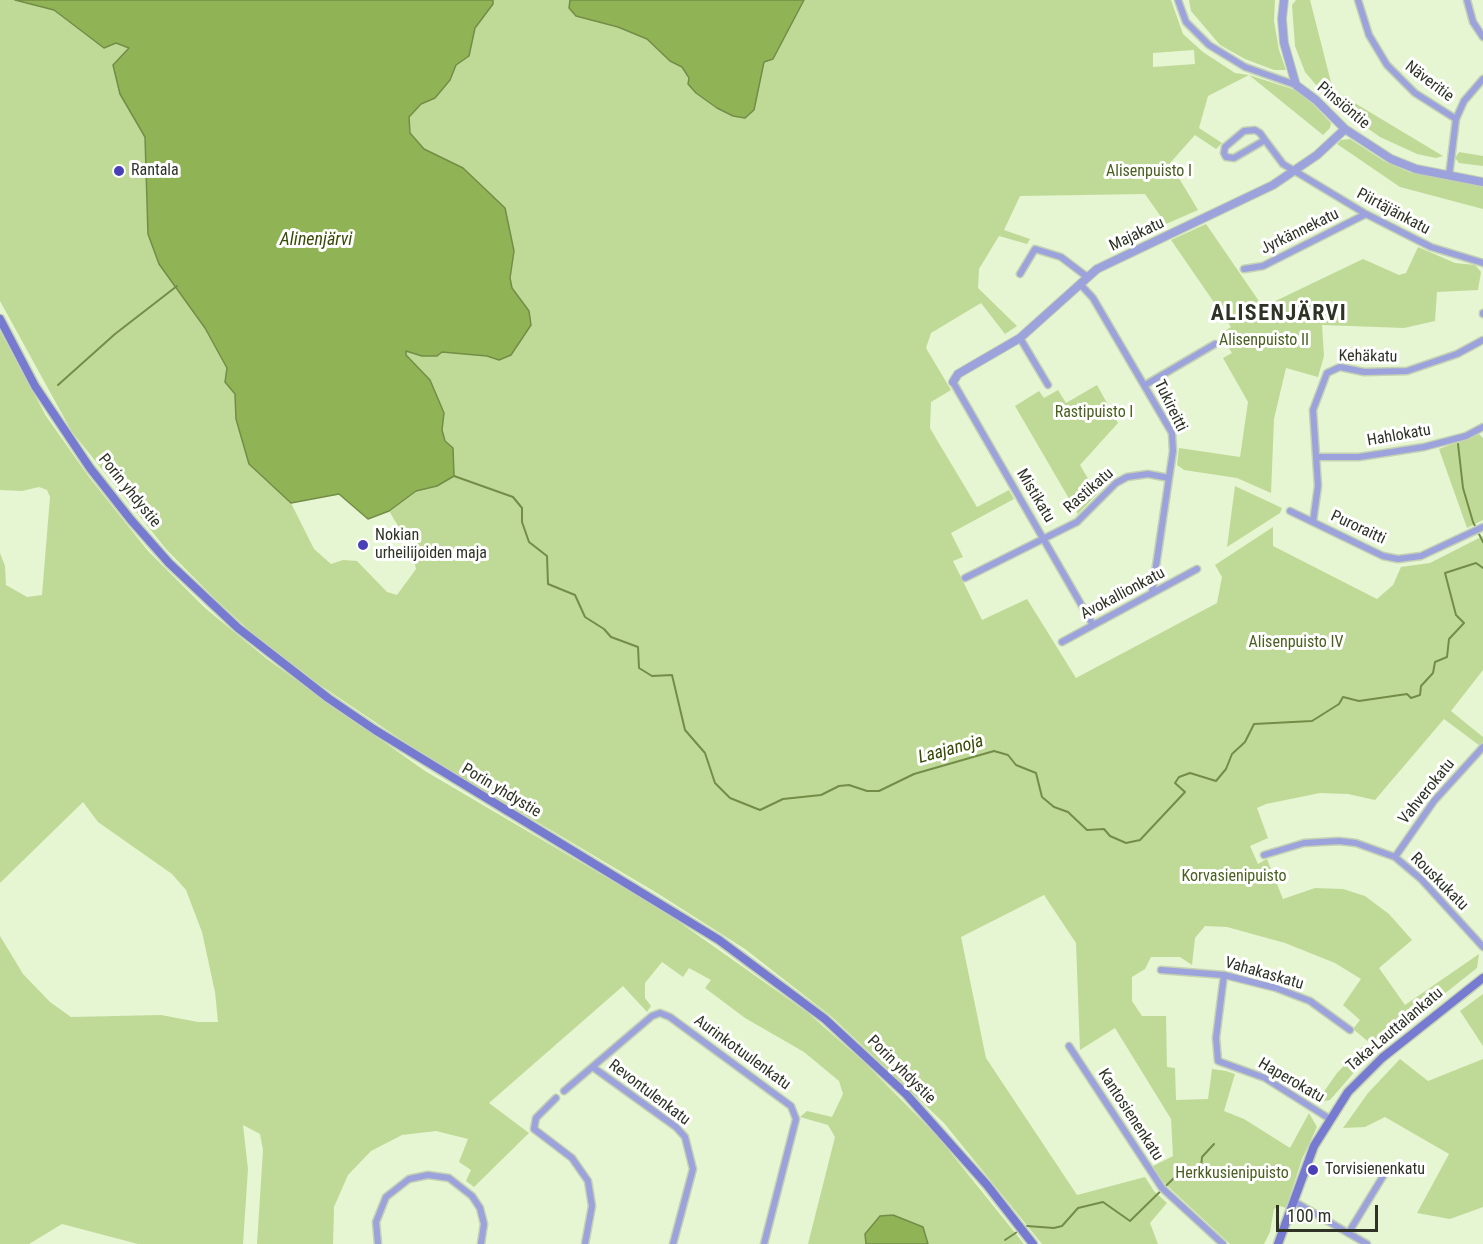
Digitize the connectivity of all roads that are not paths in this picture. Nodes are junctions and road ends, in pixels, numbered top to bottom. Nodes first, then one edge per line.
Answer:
1 (1178, 0) edge
2 (1284, 0) edge
3 (1358, 0) edge
4 (1467, 0) edge
5 (1483, 37) edge
6 (1483, 79) edge
7 (1296, 85) junction
8 (1456, 119) junction
9 (1345, 129) junction
10 (1265, 141) junction
11 (1295, 172) junction
12 (1449, 176) junction
13 (1483, 182) edge
14 (1366, 214) junction
15 (1483, 263) edge
16 (1244, 269) dead end
17 (1020, 274) dead end
18 (1086, 276) junction
19 (1080, 284) junction
20 (0, 319) edge
21 (1020, 338) junction
22 (1483, 340) edge
23 (1215, 344) dead end
24 (953, 382) joint
25 (1048, 385) dead end
26 (1145, 385) junction
27 (1483, 428) edge
28 (1317, 457) junction
29 (1169, 478) junction
30 (1290, 511) dead end
31 (1313, 522) junction
32 (1483, 527) edge
33 (1044, 538) junction
34 (1197, 569) dead end
35 (965, 578) dead end
36 (1152, 593) junction
37 (1094, 625) junction
38 (1062, 642) dead end
39 (1483, 747) edge
40 (1263, 855) dead end
41 (1395, 857) junction
42 (1483, 947) edge
43 (1161, 970) dead end
44 (1224, 975) junction
45 (1483, 978) edge
46 (1350, 1030) dead end
47 (1070, 1047) dead end
48 (594, 1068) junction
49 (564, 1091) dead end
50 (556, 1098) dead end
51 (1330, 1119) junction
52 (1394, 1169) dead end
53 (1294, 1202) junction
54 (1348, 1232) junction
55 (378, 1244) edge
56 (482, 1244) edge
57 (585, 1244) edge
58 (674, 1244) edge
59 (764, 1244) edge
60 (1033, 1244) edge
61 (1223, 1244) edge
62 (1278, 1244) edge
63 (1367, 1244) edge

1 - 7 street, Pinsiöntie
2 - 7 street
3 - 8 street, Näveritie
4 - 5 street
6 - 8 street
7 - 9 street, Pinsiöntie
8 - 12 street
9 - 11 street, Majakatu
9 - 12 street, Pinsiöntie
10 - 10 street
10 - 11 street, Piirtäjänkatu
11 - 14 street, Piirtäjänkatu
11 - 18 street, Majakatu
12 - 13 street, Pinsiöntie
14 - 15 street, Piirtäjänkatu
14 - 16 street, Jyrkännekatu
17 - 18 street
18 - 19 street, Majakatu
19 - 21 street, Majakatu
19 - 26 street, Tukireitti
20 - 60 main road, Porin yhdystie
21 - 24 street, Majakatu
21 - 25 street
22 - 28 street, Kehäkatu
23 - 26 street
24 - 33 street, Mistikatu
26 - 29 street, Tukireitti
27 - 28 street, Hahlokatu
28 - 31 street, Kehäkatu
29 - 33 street, Rastikatu
29 - 36 street, Tukireitti
30 - 31 street, Puroraitti
31 - 32 street, Puroraitti
33 - 35 street, Rastikatu
33 - 37 street, Mistikatu
34 - 36 street, Avokallionkatu
36 - 37 street, Avokallionkatu
37 - 38 street, Avokallionkatu
39 - 41 street, Vahverokatu
40 - 41 street, Rouskukatu
41 - 42 street, Rouskukatu
43 - 44 street, Vahakaskatu
44 - 46 street, Vahakaskatu
44 - 51 street, Haperokatu
45 - 51 main road, Taka-Lauttalankatu
47 - 61 street, Kantosienenkatu
48 - 49 street, Aurinkotuulenkatu
48 - 58 street, Revontulenkatu
48 - 59 street, Aurinkotuulenkatu
50 - 57 street
51 - 53 main road, Taka-Lauttalankatu
52 - 54 street
53 - 54 street
53 - 62 main road, Taka-Lauttalankatu
54 - 63 street
55 - 56 street

